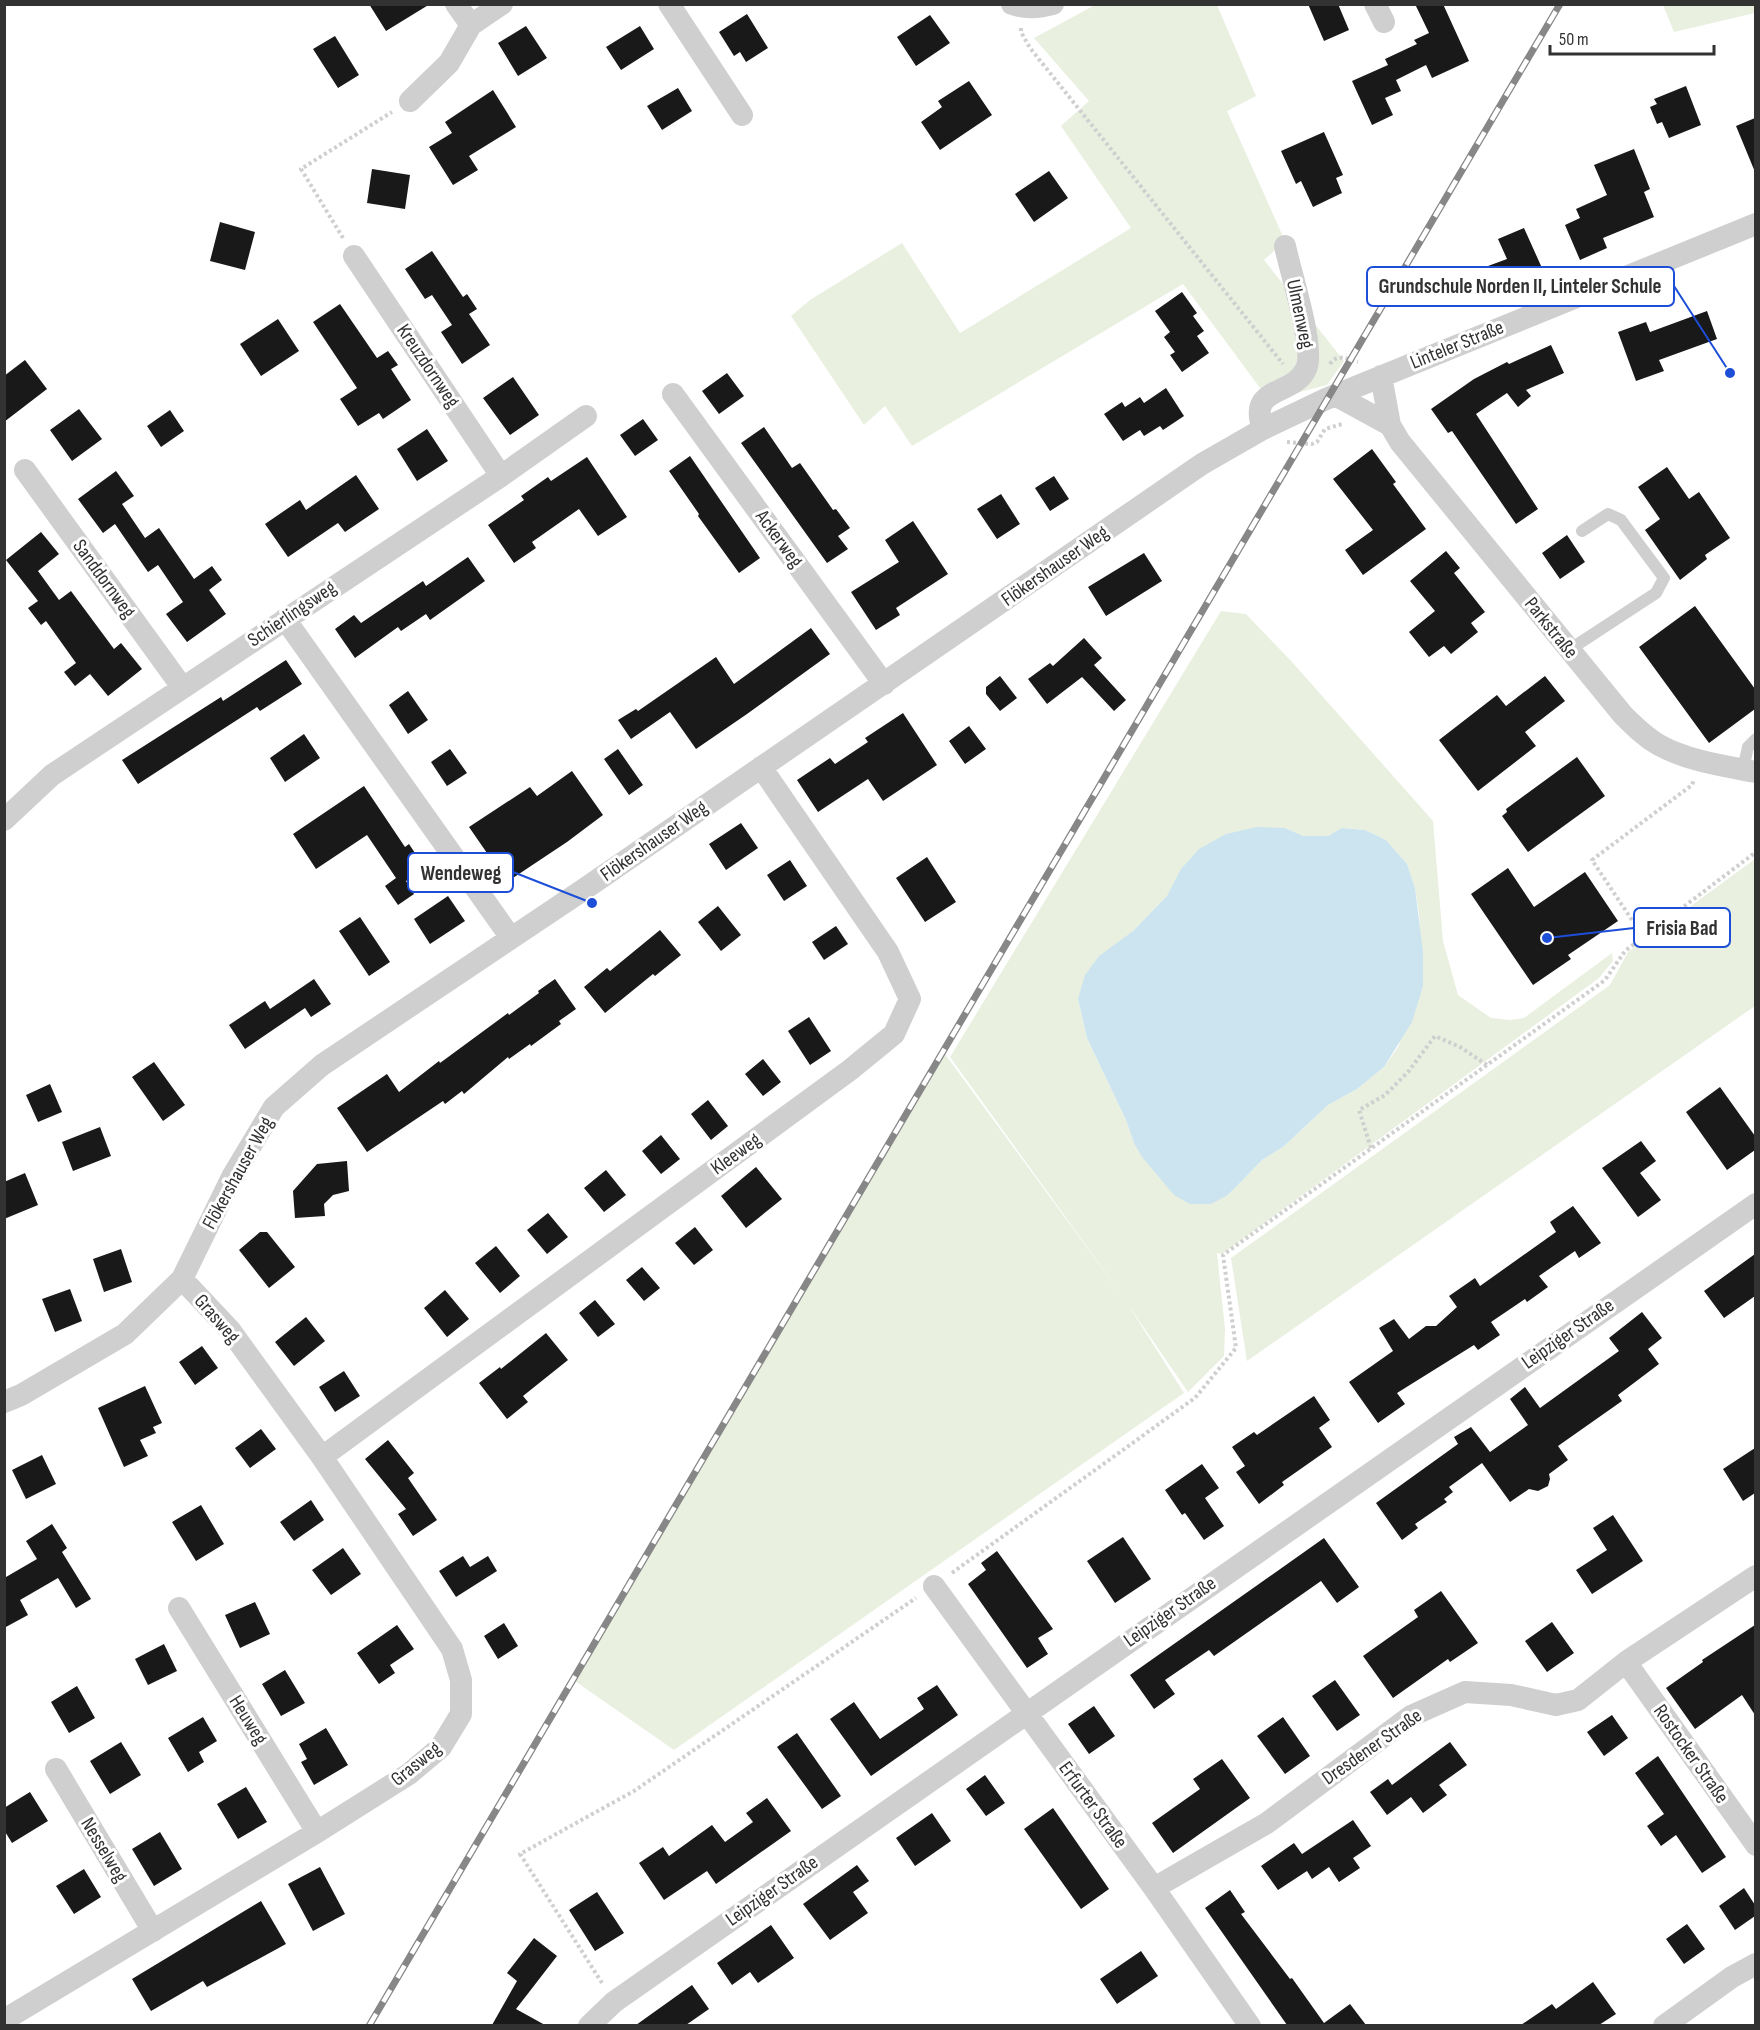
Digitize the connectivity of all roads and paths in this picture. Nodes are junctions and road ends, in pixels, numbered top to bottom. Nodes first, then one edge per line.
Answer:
1 (456, 4) edge
2 (502, 4) edge
3 (669, 4) edge
4 (1053, 4) edge
5 (1016, 6) edge
6 (471, 25) junction
7 (410, 101) joint
8 (742, 115) dead end
9 (1755, 224) edge
10 (1285, 246) dead end
11 (354, 256) joint
12 (1381, 376) junction
13 (1296, 380) junction
14 (673, 394) dead end
15 (1330, 397) junction
16 (586, 416) dead end
17 (1344, 424) dead end
18 (1390, 425) junction
19 (1263, 429) junction
20 (25, 470) dead end
21 (501, 476) junction
22 (1582, 531) dead end
23 (285, 619) junction
24 (1569, 650) junction
25 (884, 684) junction
26 (182, 687) junction
27 (1750, 757) edge
28 (1704, 761) junction
29 (761, 767) junction
30 (4, 820) edge
31 (1755, 852) edge
32 (1632, 920) dead end
33 (511, 938) junction
34 (1488, 1065) junction
35 (1371, 1148) junction
36 (1755, 1204) edge
37 (182, 1279) junction
38 (4, 1402) edge
39 (322, 1457) junction
40 (1755, 1576) edge
41 (934, 1586) junction
42 (179, 1608) dead end
43 (1626, 1662) junction
44 (1026, 1712) junction
45 (56, 1769) dead end
46 (317, 1832) junction
47 (1755, 1845) edge
48 (1154, 1888) junction
49 (153, 1931) junction
50 (1755, 1964) edge
51 (614, 2002) junction
52 (4, 2020) edge
53 (588, 2025) edge
54 (1250, 2025) edge
55 (1664, 2025) edge

1 - 6 street
2 - 6 street
3 - 8 street
4 - 5 street
5 - 13 path
6 - 7 street
7 - 11 path
9 - 12 street, Linteler Straße
10 - 13 street, Ulmenweg
11 - 21 street, Kreuzdornweg
12 - 15 street, Linteler Straße
12 - 18 street, Parkstraße
13 - 19 street, Ulmenweg
14 - 25 street, Ackerweg
15 - 18 street, Parkstraße
15 - 19 street, Flökershauser Weg
16 - 21 street, Schierlingsweg
17 - 19 path
18 - 24 street, Parkstraße
19 - 25 street, Flökershauser Weg
20 - 26 street, Sanddornweg
21 - 23 street, Schierlingsweg
22 - 24 lane
23 - 26 street, Schierlingsweg
23 - 33 street
24 - 28 street, Parkstraße
25 - 29 street, Flökershauser Weg
26 - 30 street, Schierlingsweg
27 - 28 street, Parkstraße
28 - 32 path
29 - 33 street, Flökershauser Weg
29 - 39 street, Kleeweg
31 - 34 path
33 - 37 street, Flökershauser Weg
34 - 35 path
34 - 35 path
35 - 41 path
36 - 44 street, Leipziger Straße
37 - 38 street, Flökershauser Weg
37 - 39 street, Grasweg
39 - 46 street, Grasweg
40 - 43 street, Dresdener Straße
41 - 44 street, Erfurter Straße
41 - 51 path
42 - 46 street, Heuweg
43 - 47 street, Rostocker Straße
43 - 48 street, Dresdener Straße
44 - 48 street, Erfurter Straße
44 - 51 street, Leipziger Straße
45 - 49 street, Nesselweg
46 - 49 street, Grasweg
48 - 54 street, Erfurter Straße
49 - 52 street, Grasweg
50 - 55 street
51 - 53 street, Leipziger Straße

